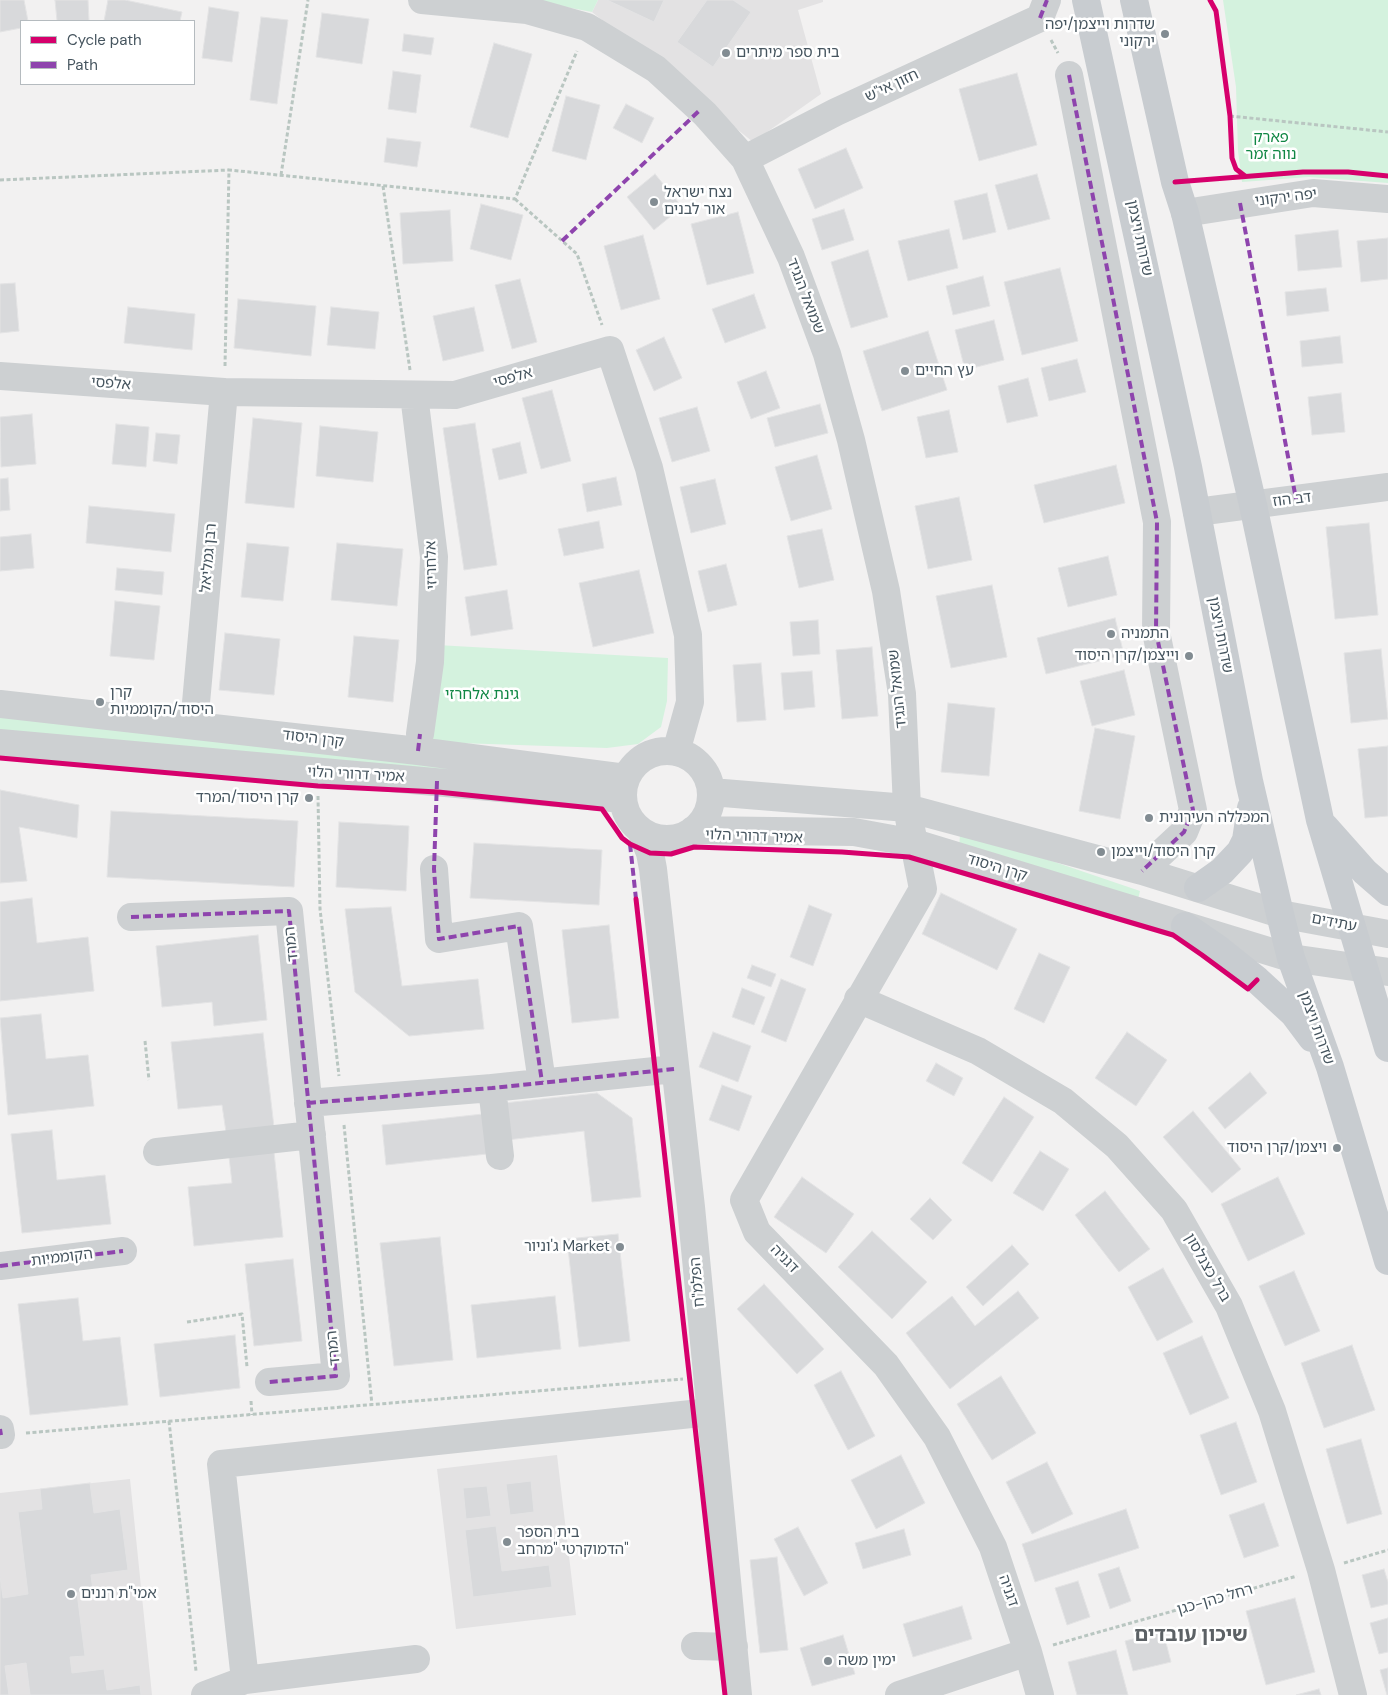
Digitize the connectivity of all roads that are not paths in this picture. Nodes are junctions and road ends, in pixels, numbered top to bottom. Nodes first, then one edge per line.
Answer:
1 (422, 0) edge
2 (1086, 0) edge
3 (1134, 0) edge
4 (1044, 9) edge
5 (1069, 76) road end
6 (745, 159) junction
7 (1388, 199) edge
8 (1185, 213) junction
9 (0, 376) edge
10 (224, 392) junction
11 (414, 396) junction
12 (1388, 487) edge
13 (1253, 505) junction
14 (1196, 512) junction
15 (0, 704) edge
16 (194, 725) junction
17 (420, 734) dead end
18 (0, 743) edge
19 (676, 752) junction
20 (1249, 781) junction
21 (624, 789) junction
22 (711, 792) junction
23 (907, 808) junction
24 (1320, 820) junction
25 (640, 831) junction
26 (687, 834) junction
27 (914, 843) junction
28 (434, 869) dead end
29 (653, 870) junction
30 (1142, 872) junction
31 (1198, 888) junction
32 (1388, 892) edge
33 (1280, 914) junction
34 (131, 918) dead end
35 (1184, 926) junction
36 (1351, 926) junction
37 (1388, 934) edge
38 (1291, 958) junction
39 (1375, 970) edge
40 (858, 999) junction
41 (1388, 1048) edge
42 (1330, 1067) junction
43 (674, 1068) junction
44 (542, 1082) junction
45 (492, 1088) junction
46 (308, 1103) junction
47 (312, 1135) junction
48 (158, 1152) dead end
49 (500, 1156) dead end
50 (123, 1250) dead end
51 (1388, 1261) edge
52 (0, 1266) edge
53 (256, 1383) road end
54 (710, 1412) junction
55 (695, 1646) dead end
56 (734, 1647) junction
57 (1028, 1652) junction
58 (416, 1660) dead end
59 (245, 1680) junction
60 (201, 1685) edge
61 (738, 1695) edge
62 (899, 1695) edge
63 (1040, 1695) edge
64 (1353, 1695) edge

1 - 6 street, שמואל הנגיד
2 - 14 main road, שדרות ויצמן
3 - 8 main road
4 - 6 street, חזון אי"ש
5 - 30 street
6 - 23 street, שמואל הנגיד
7 - 8 street, יפה ירקוני
8 - 13 main road
9 - 10 street, אלפסי
10 - 11 street, אלפסי
10 - 16 street, רבן גמליאל
11 - 17 street, אלחריזי
11 - 19 street, אלפסי
12 - 13 street, דב הוז
13 - 14 street, דב הוז
13 - 24 main road
14 - 20 main road, שדרות ויצמן
15 - 16 street, קרן היסוד
16 - 21 street, קרן היסוד
18 - 21 street, קרן היסוד
19 - 21 street
19 - 22 street
20 - 31 main road
20 - 33 main road, שדרות ויצמן
21 - 25 street
22 - 23 street
22 - 26 street
23 - 27 street, דגניה
23 - 30 street
24 - 32 main road
24 - 36 main road
25 - 26 street
25 - 29 street, הפלמ"ח
26 - 27 street, קרן היסוד
26 - 29 street
27 - 35 street, קרן היסוד
27 - 40 street, דגניה
28 - 44 street
29 - 43 street, הפלמ"ח
30 - 31 street
31 - 33 street
33 - 36 street, עתידים
33 - 38 main road, שדרות ויצמן
34 - 46 street, המרד
35 - 38 street, קרן היסוד
35 - 42 main road
36 - 37 street, עתידים
36 - 39 main road
38 - 39 street
38 - 42 main road, שדרות ויצמן
39 - 41 main road
40 - 57 street, דגניה
40 - 64 street, ברל כצנלסון
42 - 51 main road, שדרות ויצמן
43 - 44 street
43 - 54 street, הפלמ"ח
44 - 45 street
45 - 46 street
45 - 49 street
46 - 47 street, המרד
47 - 48 street
47 - 53 street, המרד
50 - 52 street, הקוממיות
54 - 56 street, הפלמ"ח
54 - 59 street
55 - 56 street
56 - 61 street, הפלמ"ח
57 - 62 street
57 - 63 street, דגניה
58 - 59 street
59 - 60 street

